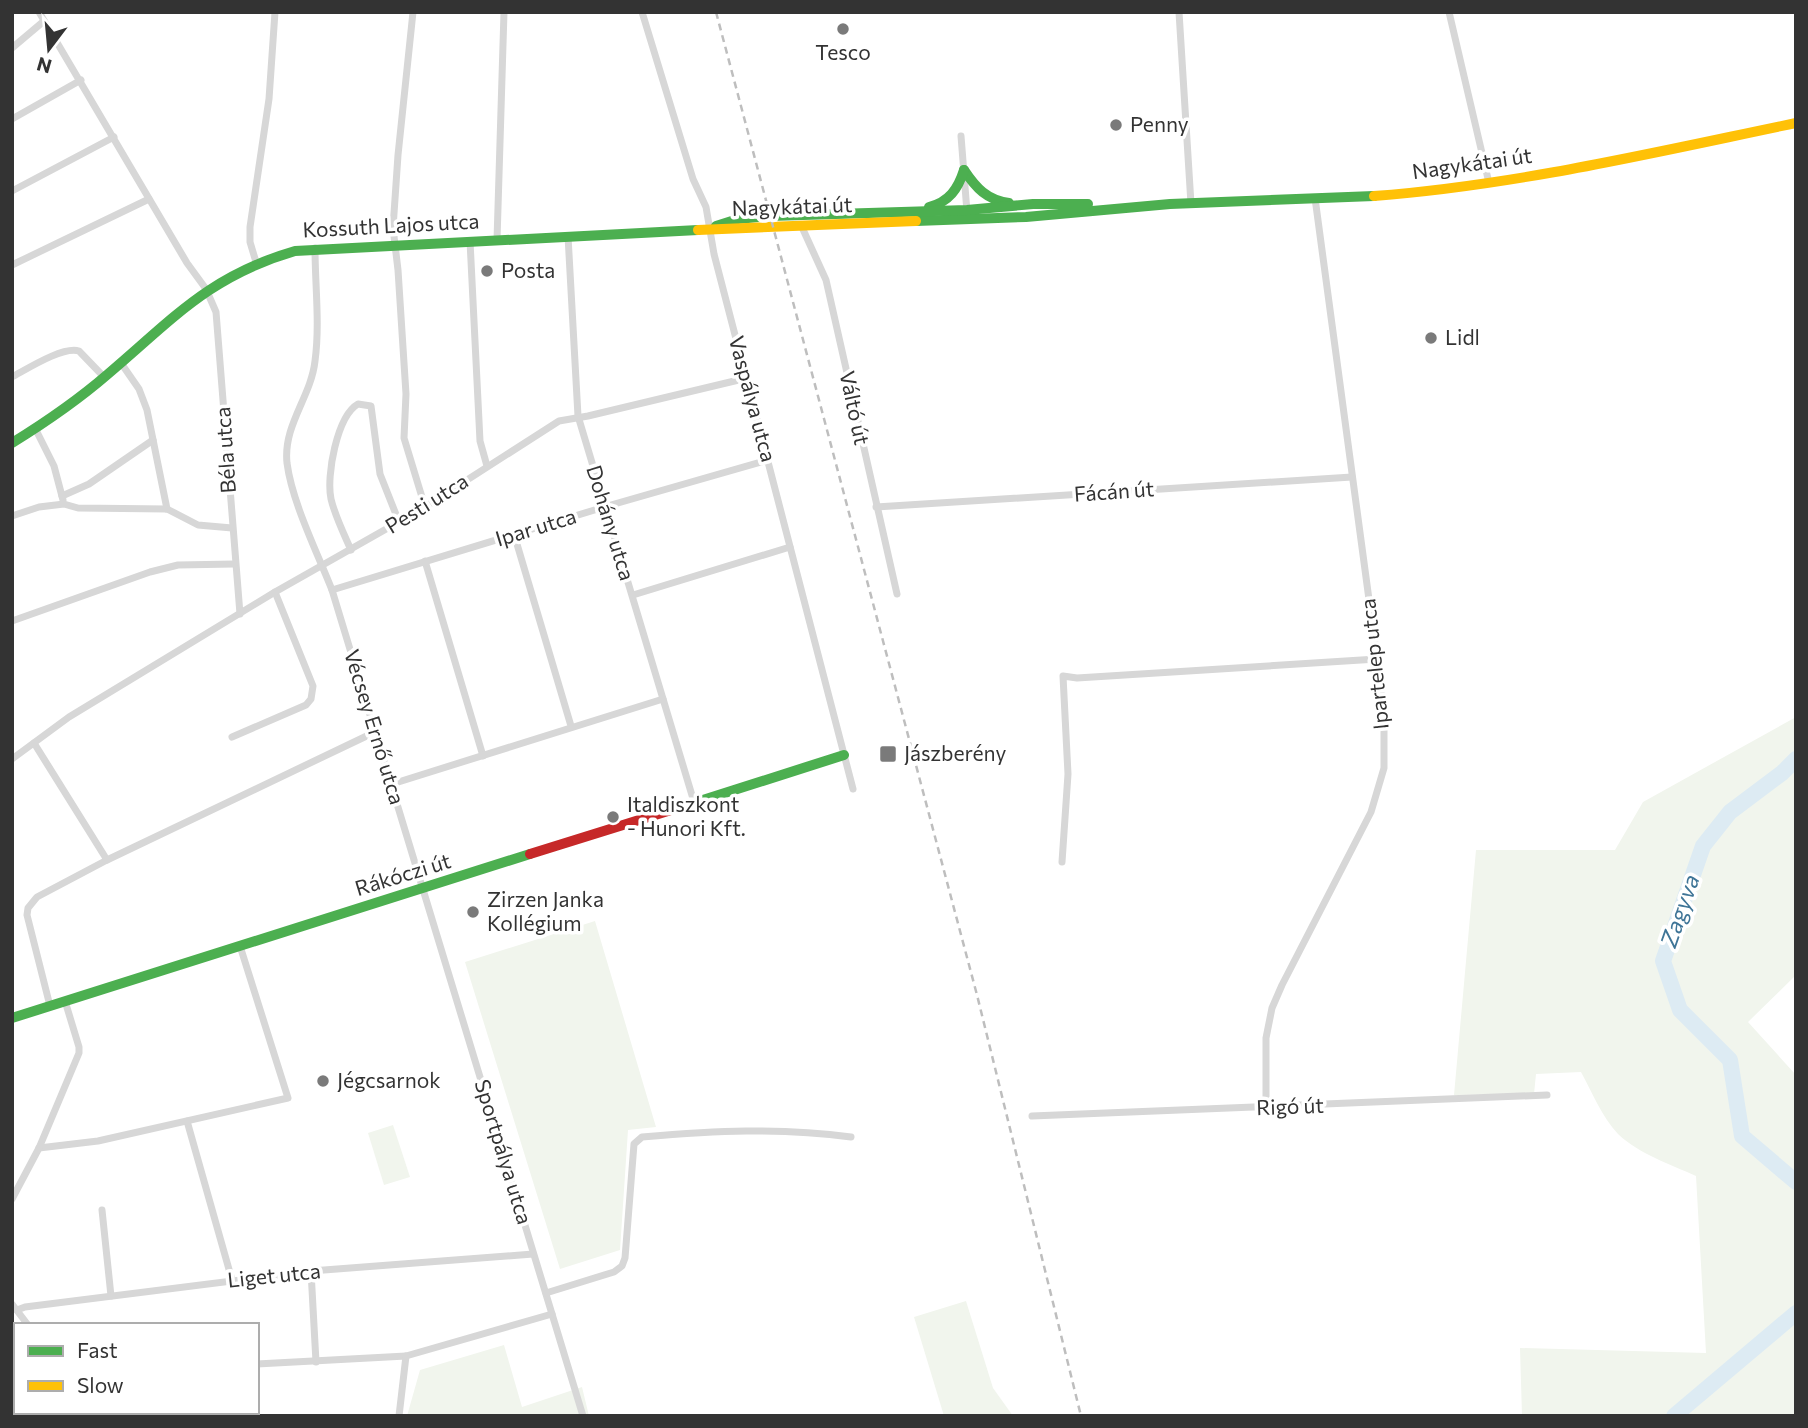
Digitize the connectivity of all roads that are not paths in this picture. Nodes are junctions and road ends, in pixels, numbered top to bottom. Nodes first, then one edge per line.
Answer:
1 (39, 12) edge
2 (275, 12) edge
3 (413, 12) edge
4 (504, 12) edge
5 (642, 12) edge
6 (1179, 12) edge
7 (1449, 12) edge
8 (44, 21) junction
9 (12, 48) edge
10 (81, 80) junction
11 (12, 120) edge
12 (1796, 123) edge
13 (961, 135) dead end
14 (114, 137) junction
15 (964, 170) junction
16 (1489, 183) junction
17 (12, 191) edge
18 (1315, 198) junction
19 (149, 199) junction
20 (1034, 204) junction
21 (1191, 204) junction
22 (1149, 206) junction
23 (911, 210) junction
24 (967, 215) junction
25 (801, 225) junction
26 (709, 229) junction
27 (568, 236) junction
28 (497, 240) junction
29 (471, 241) junction
30 (395, 245) junction
31 (315, 248) junction
32 (256, 262) junction
33 (12, 265) edge
34 (206, 289) junction
35 (121, 363) junction
36 (12, 377) edge
37 (104, 377) junction
38 (747, 378) junction
39 (578, 416) junction
40 (35, 428) junction
41 (153, 440) junction
42 (12, 443) edge
43 (768, 460) junction
44 (487, 466) junction
45 (1352, 477) junction
46 (63, 500) junction
47 (425, 507) junction
48 (605, 507) junction
49 (876, 508) junction
50 (167, 509) junction
51 (12, 516) edge
52 (399, 522) junction
53 (232, 528) junction
54 (514, 534) junction
55 (790, 547) junction
56 (351, 550) junction
57 (425, 561) junction
58 (234, 564) junction
59 (322, 565) junction
60 (332, 590) junction
61 (275, 592) junction
62 (897, 594) dead end
63 (633, 595) junction
64 (240, 614) junction
65 (12, 621) edge
66 (1377, 659) junction
67 (663, 699) junction
68 (571, 726) junction
69 (375, 732) junction
70 (232, 737) dead end
71 (34, 743) junction
72 (844, 755) junction
73 (483, 756) junction
74 (12, 759) edge
75 (392, 785) junction
76 (853, 789) dead end
77 (694, 802) junction
78 (107, 860) junction
79 (1062, 862) dead end
80 (424, 888) junction
81 (240, 946) junction
82 (65, 1001) junction
83 (50, 1006) junction
84 (12, 1018) edge
85 (1547, 1096) dead end
86 (1266, 1108) junction
87 (1032, 1116) dead end
88 (187, 1121) junction
89 (850, 1137) dead end
90 (39, 1148) junction
91 (12, 1199) edge
92 (102, 1210) dead end
93 (533, 1254) junction
94 (310, 1271) junction
95 (232, 1280) junction
96 (546, 1293) junction
97 (111, 1296) junction
98 (15, 1307) edge
99 (552, 1314) junction
100 (26, 1323) edge
101 (406, 1356) junction
102 (316, 1362) junction
103 (259, 1364) edge
104 (399, 1416) edge
105 (583, 1416) edge

1 - 8 street, Béla utca
2 - 32 street
3 - 30 street
4 - 28 street
5 - 26 street, Vaspálya utca
6 - 21 street
7 - 16 street
8 - 9 street
8 - 10 street, Béla utca
10 - 11 street
10 - 14 street, Béla utca
12 - 16 street, Nagykátai út
13 - 15 street
14 - 17 street
14 - 19 street, Béla utca
15 - 20 street
15 - 23 street
15 - 24 street
16 - 18 street, Nagykátai út
18 - 21 street, Nagykátai út
18 - 45 street, Ipartelep utca
19 - 33 street
19 - 34 street, Béla utca
20 - 22 street, Nagykátai út
20 - 24 street, Nagykátai út
21 - 22 street, Nagykátai út
22 - 24 street, Nagykátai út
23 - 24 street, Nagykátai út
23 - 26 street, Nagykátai út
24 - 25 street, Nagykátai út
25 - 26 street, Nagykátai út
25 - 49 street, Váltó út
26 - 27 street, Kossuth Lajos utca
26 - 38 street, Vaspálya utca
27 - 28 street, Kossuth Lajos utca
27 - 39 street, Dohány utca
28 - 29 street, Kossuth Lajos utca
29 - 30 street, Kossuth Lajos utca
29 - 44 street
30 - 31 street, Kossuth Lajos utca
30 - 47 street
31 - 32 street, Kossuth Lajos utca
31 - 59 street, Vécsey Ernő utca
32 - 34 street, Kossuth Lajos utca
34 - 35 street, Kossuth Lajos utca
34 - 53 street, Béla utca
35 - 37 street, Kossuth Lajos utca
35 - 41 street
36 - 37 street
37 - 40 street, Kossuth Lajos utca
38 - 39 street, Pesti utca
38 - 43 street, Vaspálya utca
39 - 44 street, Pesti utca
39 - 48 street, Dohány utca
40 - 42 street, Kossuth Lajos utca
40 - 46 street
41 - 46 street
41 - 50 street
43 - 48 street, Ipar utca
43 - 55 street, Vaspálya utca
44 - 47 street, Pesti utca
45 - 49 street, Fácán út
45 - 66 street, Ipartelep utca
46 - 50 street
46 - 51 street
47 - 52 street, Pesti utca
48 - 54 street, Ipar utca
48 - 63 street, Dohány utca
49 - 62 street, Váltó út
50 - 53 street
52 - 56 street, Pesti utca
52 - 56 street
53 - 58 street, Béla utca
54 - 57 street, Ipar utca
54 - 68 street
55 - 63 street
55 - 72 street, Vaspálya utca
56 - 59 street, Pesti utca
57 - 60 street, Ipar utca
57 - 73 street
58 - 64 street, Béla utca
58 - 65 street
59 - 60 street, Vécsey Ernő utca
59 - 61 street, Pesti utca
60 - 69 street, Vécsey Ernő utca
61 - 64 street, Pesti utca
61 - 70 street
63 - 67 street, Dohány utca
64 - 71 street, Pesti utca
66 - 79 street
66 - 86 street, Ipartelep utca
67 - 68 street
67 - 77 street, Dohány utca
68 - 73 street
69 - 75 street, Vécsey Ernő utca
69 - 78 street
71 - 74 street, Pesti utca
71 - 78 street
72 - 76 street, Vaspálya utca
72 - 77 street, Rákóczi út
73 - 75 street
75 - 80 street, Vécsey Ernő utca
77 - 80 street, Rákóczi út
78 - 83 street
80 - 81 street, Rákóczi út
80 - 93 street, Sportpálya utca
81 - 82 street, Rákóczi út
81 - 88 street
82 - 83 street, Rákóczi út
82 - 90 street
83 - 84 street, Rákóczi út
85 - 86 street, Rigó út
86 - 87 street, Rigó út
88 - 90 street
88 - 95 street
89 - 96 street
90 - 91 street
92 - 97 street
93 - 94 street, Liget utca
93 - 96 street, Sportpálya utca
94 - 95 street, Liget utca
94 - 102 street
95 - 97 street, Liget utca
96 - 99 street, Sportpálya utca
97 - 98 street, Liget utca
98 - 100 street
99 - 101 street
99 - 105 street, Sportpálya utca
101 - 102 street
101 - 104 street
102 - 103 street

